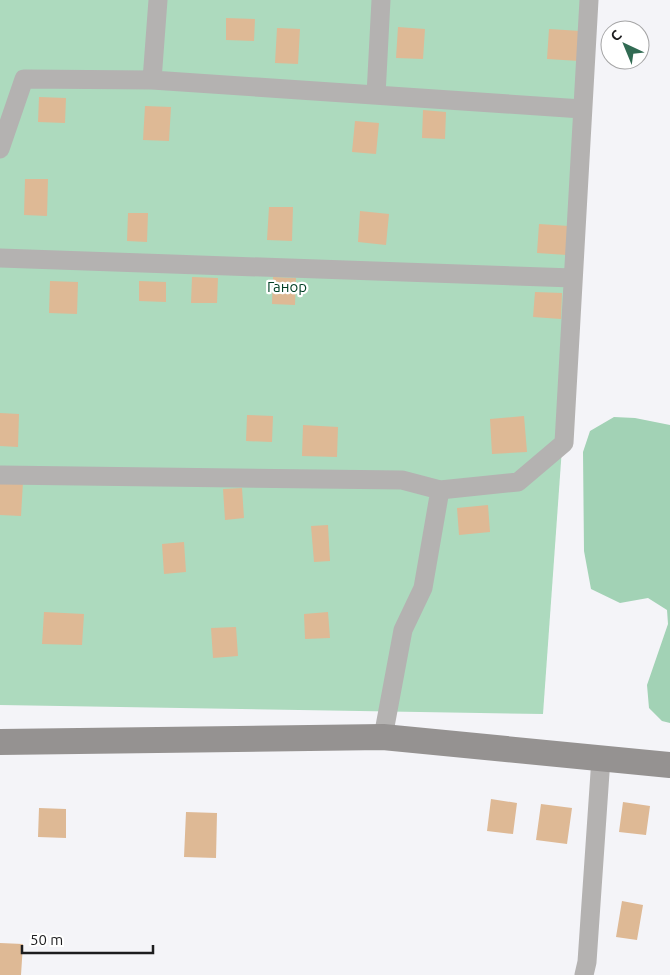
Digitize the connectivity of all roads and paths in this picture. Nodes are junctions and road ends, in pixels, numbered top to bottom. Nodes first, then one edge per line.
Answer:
1 (158, 0) edge
2 (382, 0) edge
3 (589, 0) edge
4 (152, 80) junction
5 (376, 95) junction
6 (582, 108) junction
7 (0, 149) edge
8 (0, 258) edge
9 (573, 278) junction
10 (0, 474) edge
11 (440, 490) junction
12 (383, 737) junction
13 (0, 742) edge
14 (601, 758) junction
15 (670, 764) edge
16 (584, 975) edge

1 - 4 street
2 - 5 street
3 - 6 street
4 - 5 street
4 - 7 street
5 - 6 street
6 - 9 street
8 - 9 street
9 - 11 street
10 - 11 street
11 - 12 street
12 - 13 main road
12 - 14 main road
14 - 15 main road
14 - 16 street

